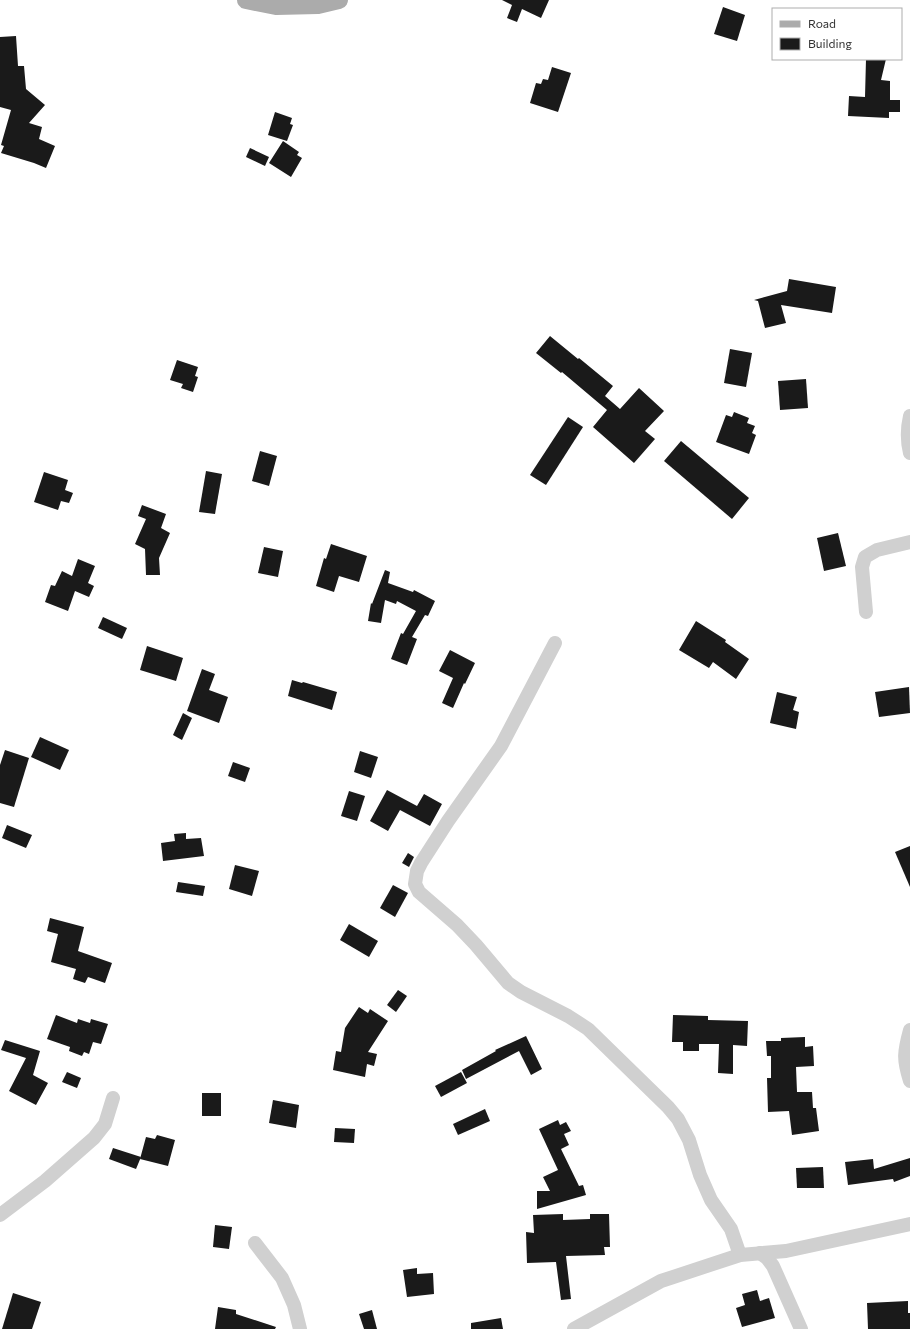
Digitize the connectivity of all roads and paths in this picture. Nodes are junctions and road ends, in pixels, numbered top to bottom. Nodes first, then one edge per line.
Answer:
1 (246, 0) edge
2 (339, 0) edge
3 (910, 416) edge
4 (910, 453) edge
5 (910, 542) edge
6 (866, 612) dead end
7 (555, 643) dead end
8 (910, 1030) edge
9 (910, 1081) edge
10 (114, 1098) dead end
11 (0, 1215) edge
12 (910, 1224) edge
13 (255, 1243) dead end
14 (760, 1253) junction
15 (740, 1255) junction
16 (300, 1329) edge
17 (574, 1329) edge
18 (801, 1329) edge

1 - 2 main road
3 - 4 street
5 - 6 street
7 - 15 street
8 - 9 street
10 - 11 street
12 - 14 street
13 - 16 street
14 - 15 street
14 - 18 street
15 - 17 street

